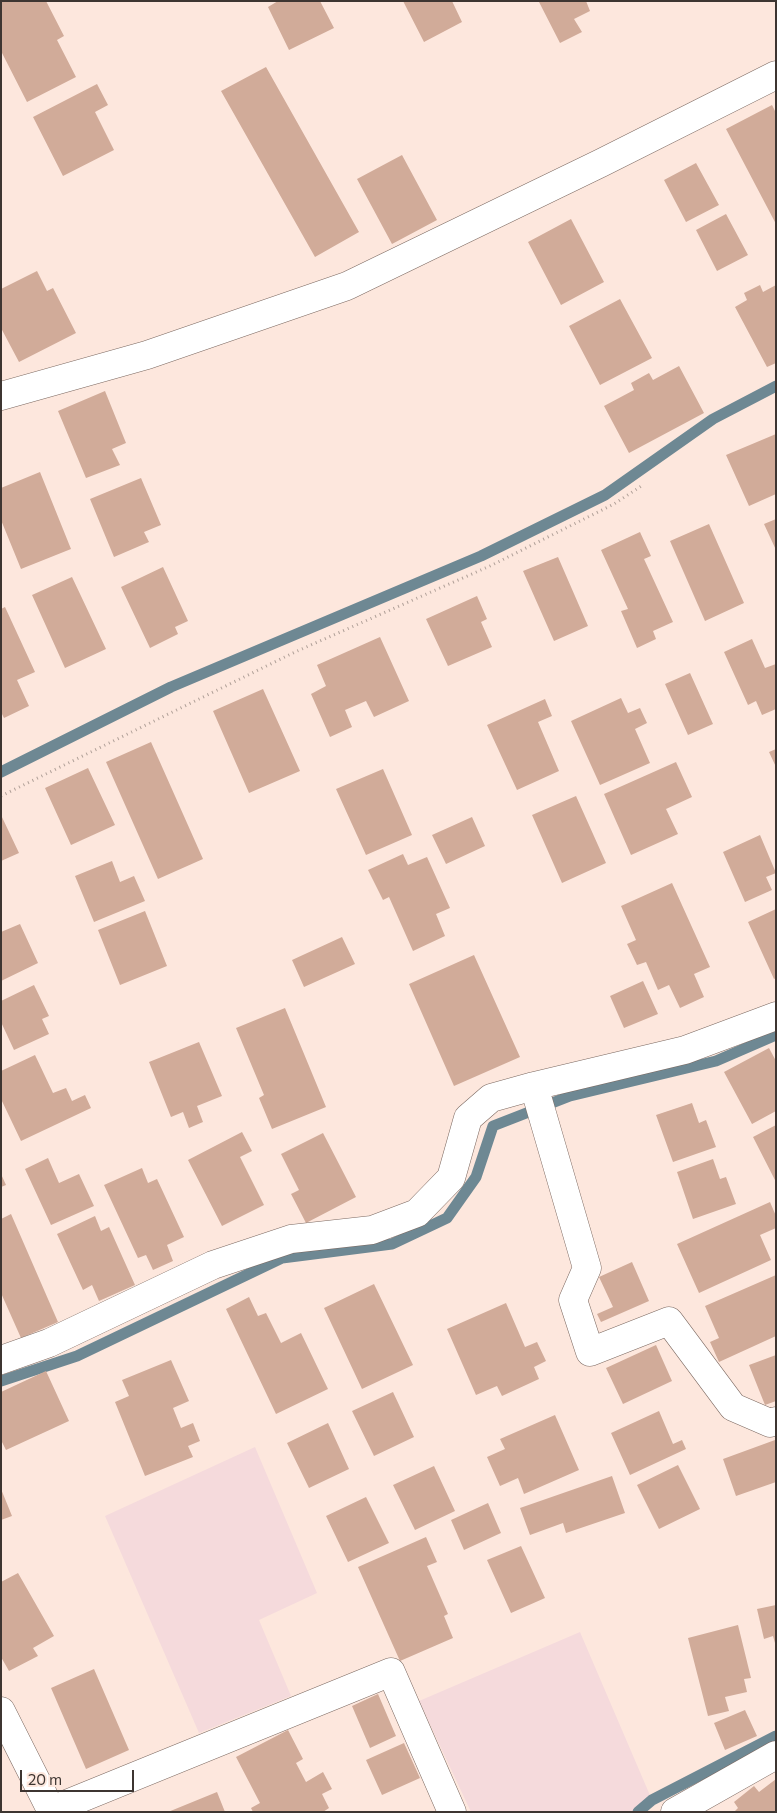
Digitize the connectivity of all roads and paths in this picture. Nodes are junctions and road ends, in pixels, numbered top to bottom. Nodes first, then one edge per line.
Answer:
1 (776, 75) edge
2 (1, 396) edge
3 (643, 485) dead end
4 (1, 796) edge
5 (776, 1016) edge
6 (534, 1086) junction
7 (1, 1360) edge
8 (776, 1421) edge
9 (1, 1711) edge
10 (776, 1755) edge
11 (680, 1810) edge
12 (52, 1811) edge
13 (452, 1812) edge

1 - 2 street
3 - 4 path
5 - 6 street
6 - 7 street
6 - 8 street
9 - 12 street
10 - 11 street
12 - 13 street

